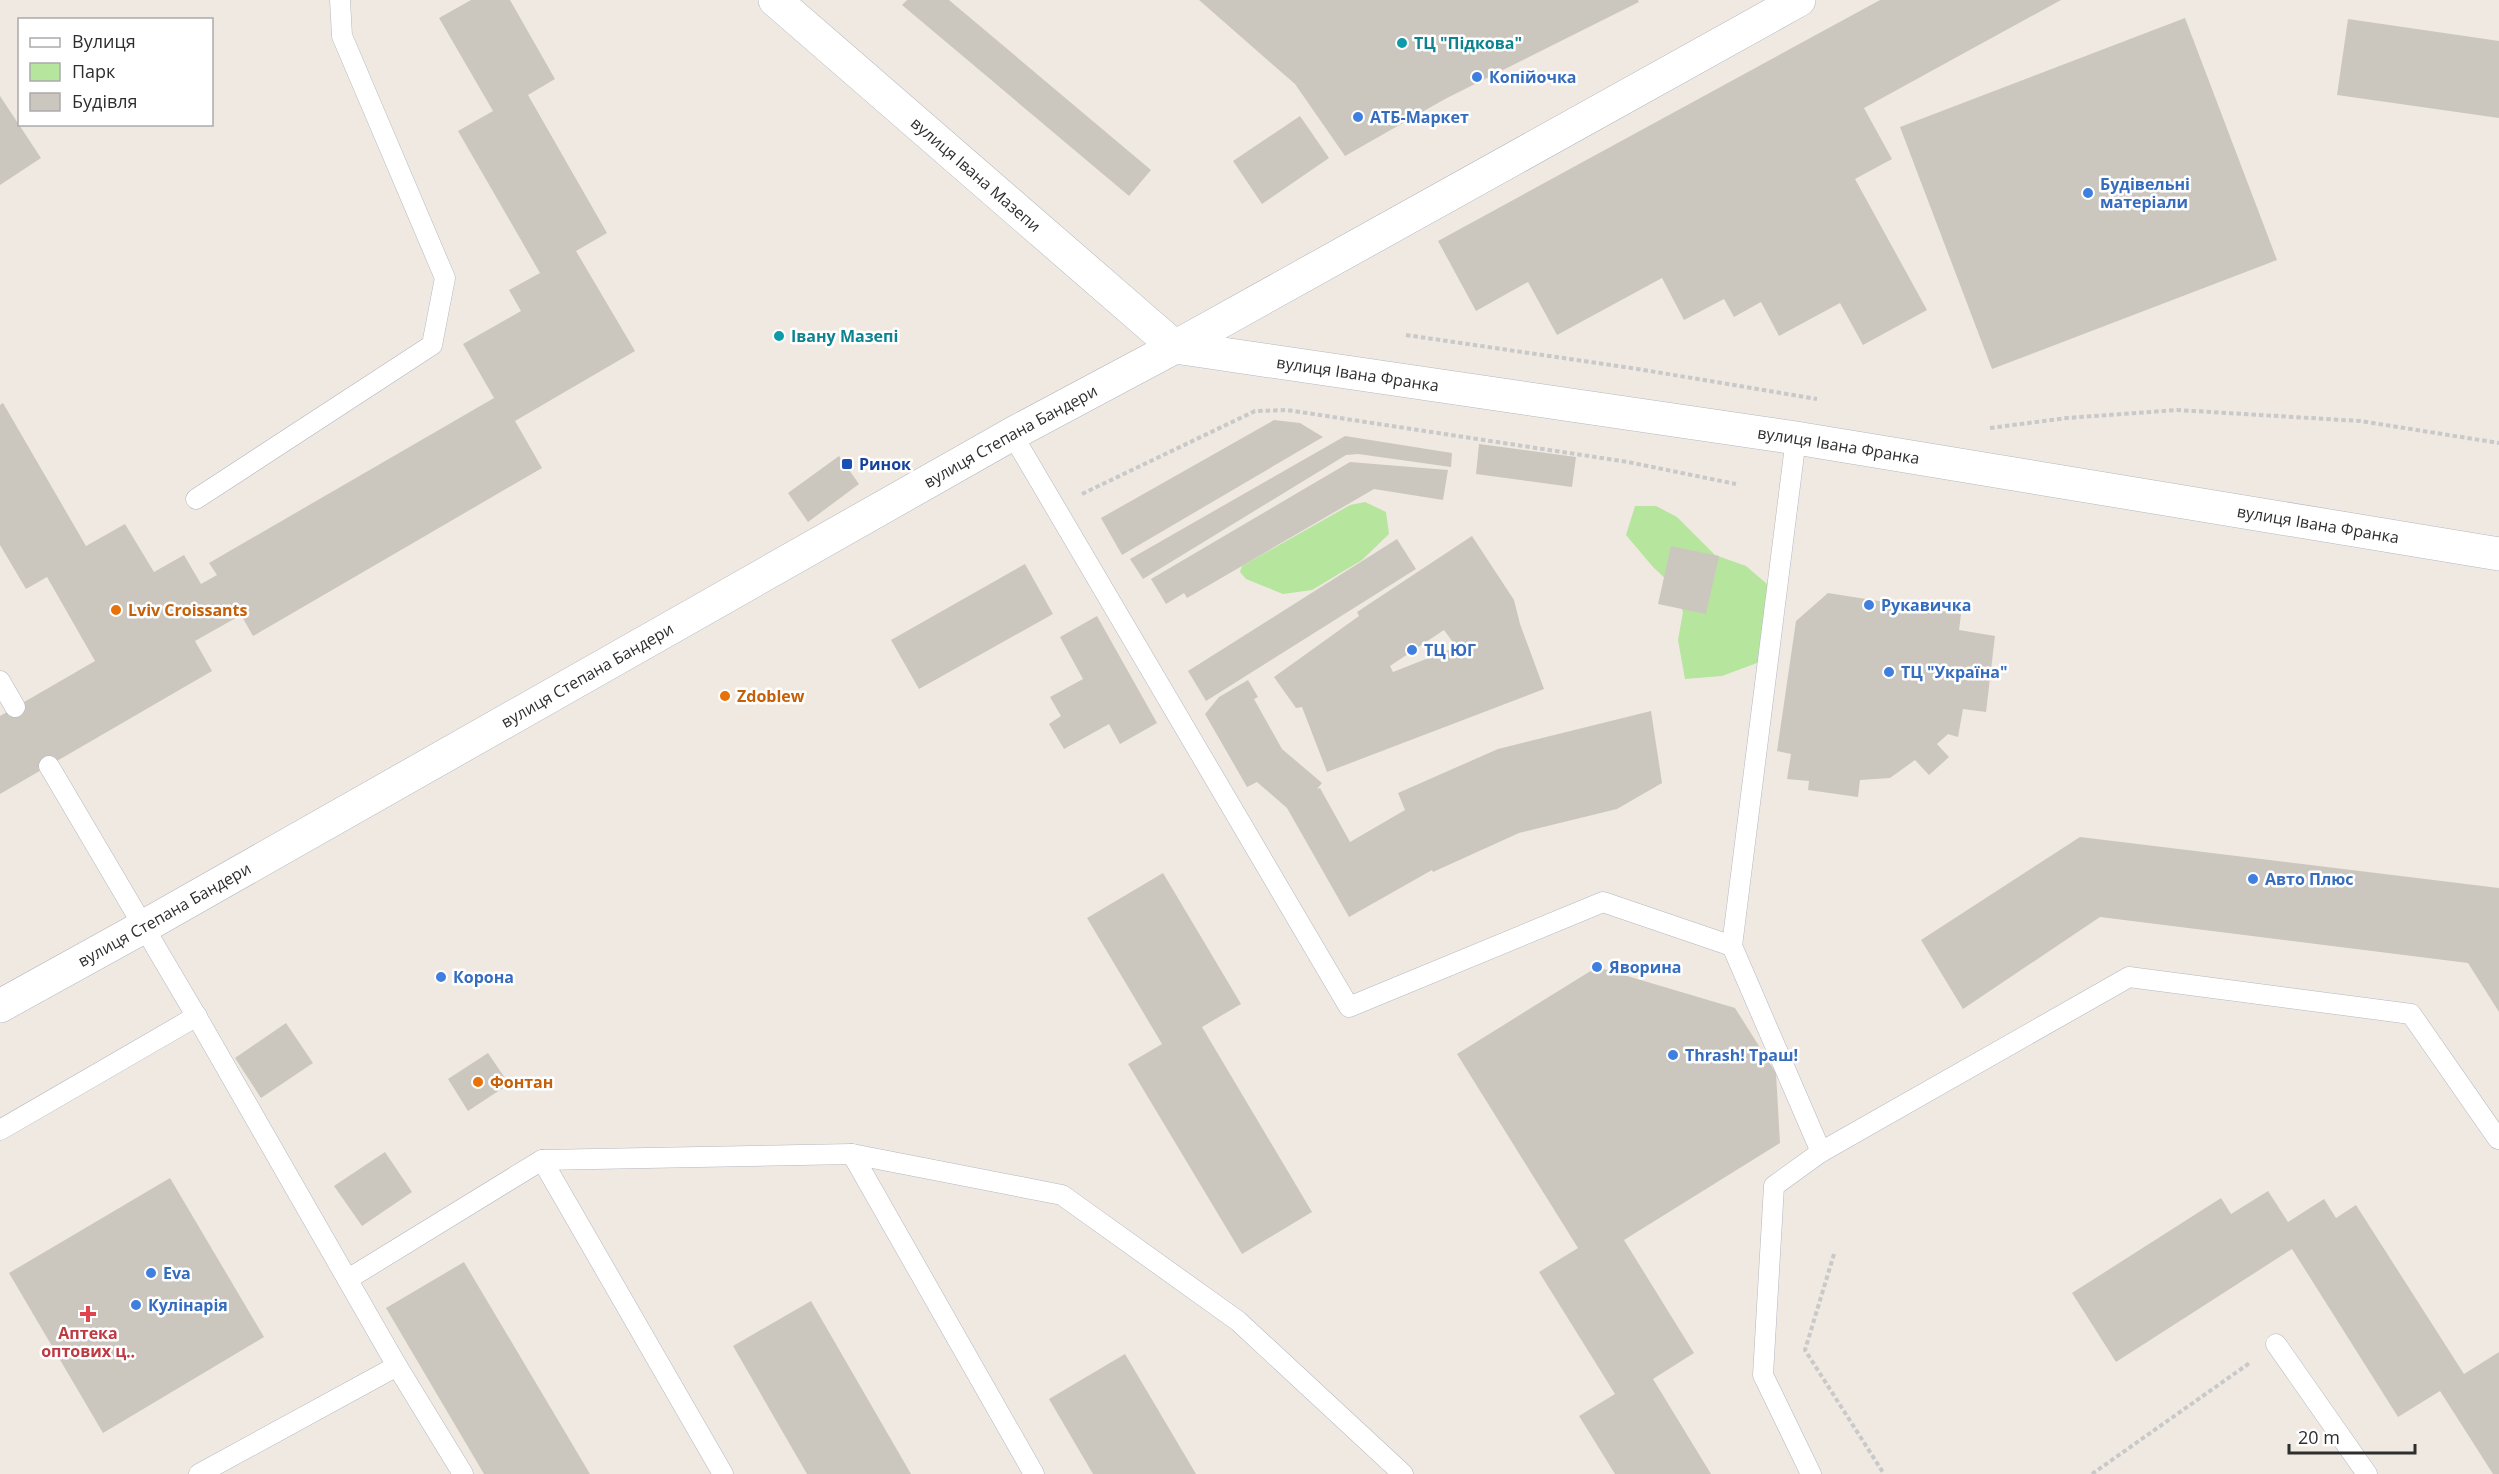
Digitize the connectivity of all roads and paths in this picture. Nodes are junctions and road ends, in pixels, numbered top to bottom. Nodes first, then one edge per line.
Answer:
1 (340, 0) edge
2 (775, 0) edge
3 (1799, 0) edge
4 (1406, 335) dead end
5 (1175, 347) junction
6 (1826, 401) dead end
7 (1979, 427) dead end
8 (1012, 434) junction
9 (1796, 438) junction
10 (2499, 443) edge
11 (1736, 484) dead end
12 (196, 498) dead end
13 (1054, 507) junction
14 (2499, 554) edge
15 (0, 681) edge
16 (15, 707) dead end
17 (49, 766) dead end
18 (143, 927) junction
19 (1732, 946) junction
20 (0, 1006) edge
21 (197, 1016) junction
22 (0, 1130) edge
23 (2498, 1139) edge
24 (1821, 1152) junction
25 (852, 1154) junction
26 (542, 1160) junction
27 (1834, 1254) dead end
28 (348, 1280) junction
29 (2276, 1344) joint
30 (398, 1366) junction
31 (199, 1474) edge
32 (463, 1474) edge
33 (723, 1474) edge
34 (1034, 1474) edge
35 (1403, 1474) edge
36 (1811, 1474) edge
37 (1884, 1474) edge
38 (2092, 1474) edge
39 (2367, 1474) edge

1 - 12 lane
2 - 5 street, вулиця Івана Мазепи
3 - 5 street, вулиця Степана Бандери
4 - 6 path
5 - 8 street, вулиця Степана Бандери
5 - 9 street, вулиця Івана Франка
7 - 10 path
8 - 13 lane
8 - 18 street, вулиця Степана Бандери
9 - 14 street, вулиця Івана Франка
9 - 19 lane
11 - 13 path
13 - 19 lane
15 - 16 lane
17 - 18 lane
18 - 20 street, вулиця Степана Бандери
18 - 21 lane
19 - 24 lane
21 - 22 lane
21 - 28 lane
23 - 24 lane
24 - 36 lane
25 - 26 lane
25 - 34 lane
25 - 35 lane
26 - 28 lane
26 - 33 lane
27 - 37 path
28 - 30 lane
29 - 38 path
29 - 39 lane
30 - 31 lane
30 - 32 lane

